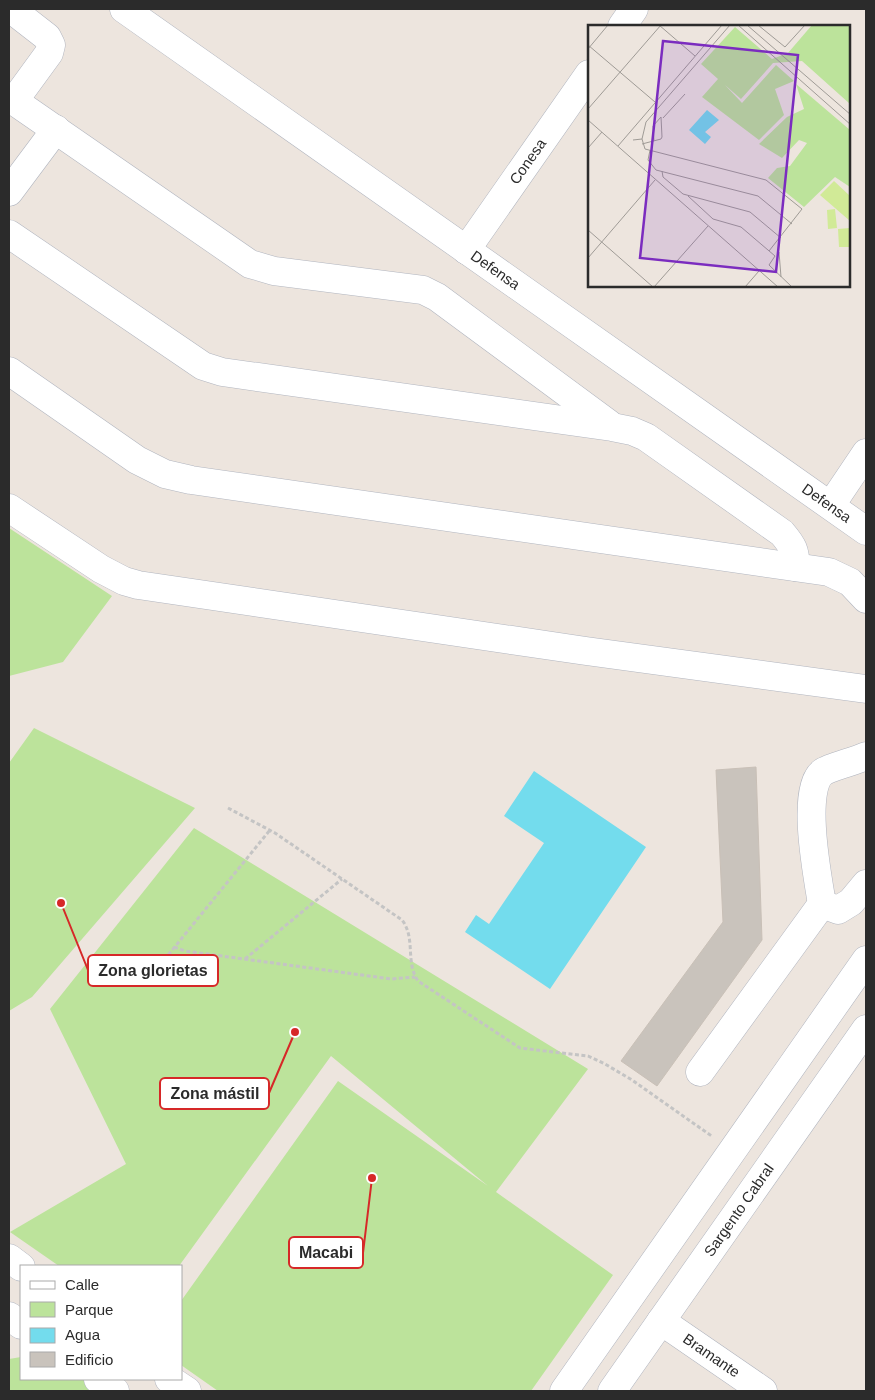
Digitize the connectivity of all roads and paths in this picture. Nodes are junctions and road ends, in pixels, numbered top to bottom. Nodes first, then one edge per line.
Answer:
1 (11, 9) edge
2 (124, 9) edge
3 (634, 9) edge
4 (623, 25) edge
5 (588, 75) edge
6 (11, 104) edge
7 (56, 129) junction
8 (10, 186) edge
9 (9, 234) edge
10 (466, 250) junction
11 (9, 372) edge
12 (612, 427) junction
13 (866, 454) edge
14 (830, 505) junction
15 (9, 508) edge
16 (866, 531) edge
17 (796, 567) junction
18 (866, 600) edge
19 (866, 689) edge
20 (866, 756) edge
21 (228, 808) dead end
22 (270, 830) junction
23 (342, 879) junction
24 (866, 884) edge
25 (822, 904) junction
26 (174, 947) junction
27 (245, 959) junction
28 (866, 960) edge
29 (160, 965) dead end
30 (415, 977) junction
31 (866, 1029) edge
32 (700, 1072) dead end
33 (732, 1150) junction
34 (9, 1258) edge
35 (20, 1267) edge
36 (9, 1316) edge
37 (661, 1321) junction
38 (20, 1324) edge
39 (99, 1380) edge
40 (170, 1380) edge
41 (115, 1391) edge
42 (186, 1391) edge
43 (564, 1391) edge
44 (612, 1391) edge
45 (763, 1391) edge

1 - 6 street
2 - 10 street, Defensa
3 - 4 street
5 - 10 street, Conesa
6 - 7 street
7 - 8 street
7 - 12 street
9 - 12 street
10 - 14 street, Defensa
11 - 17 street
12 - 17 street
13 - 14 street
14 - 16 street, Defensa
15 - 19 street
17 - 18 street
20 - 25 street
21 - 22 path
22 - 23 path
22 - 26 path
23 - 27 path
23 - 30 path
24 - 25 street
25 - 32 street
26 - 27 path
26 - 29 path
27 - 30 path
28 - 33 street
30 - 33 path
31 - 37 street, Sargento Cabral
33 - 43 street
34 - 35 street
36 - 38 street
37 - 44 street, Sargento Cabral
37 - 45 street, Bramante
39 - 41 street
40 - 42 street

